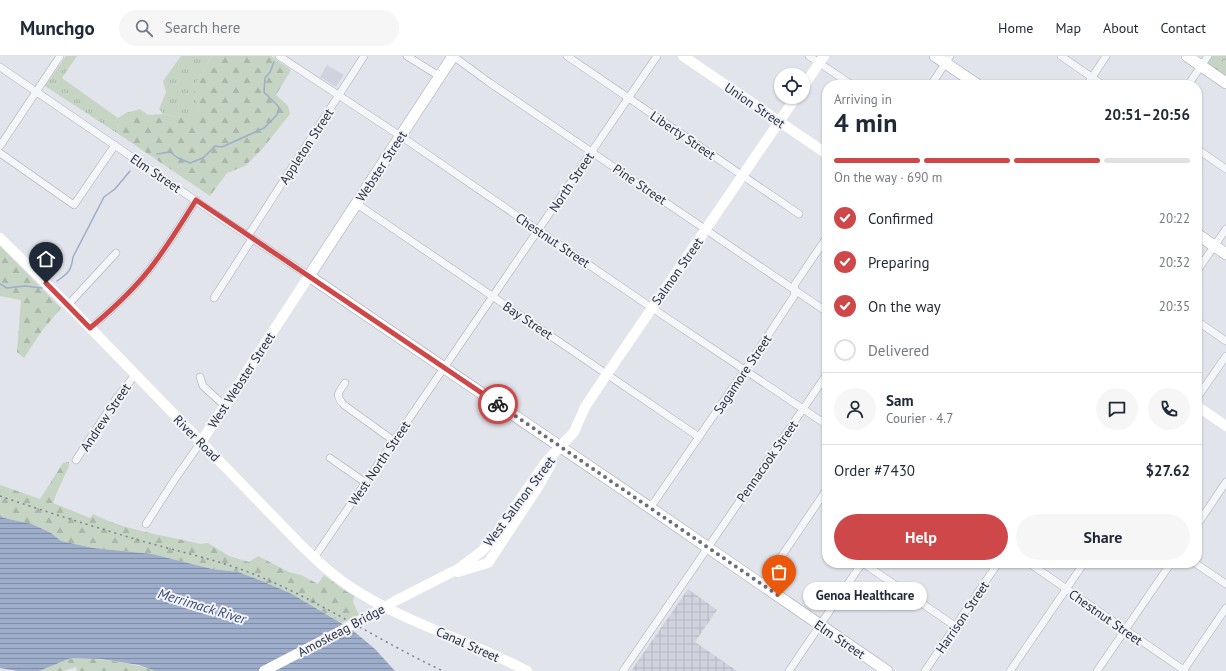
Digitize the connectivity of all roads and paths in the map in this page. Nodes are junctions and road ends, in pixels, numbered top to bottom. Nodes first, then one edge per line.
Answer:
1 (60, 56) edge
2 (279, 56) edge
3 (364, 56) edge
4 (407, 56) edge
5 (453, 56) edge
6 (567, 56) edge
7 (657, 56) edge
8 (683, 56) edge
9 (809, 56) edge
10 (935, 56) edge
11 (1061, 56) edge
12 (1106, 56) edge
13 (1187, 56) edge
14 (1208, 56) edge
15 (821, 59) edge
16 (948, 60) edge
17 (0, 66) edge
18 (1201, 66) junction
19 (439, 76) junction
20 (810, 76) edge
21 (1092, 77) junction
22 (846, 80) edge
23 (934, 80) edge
24 (972, 80) edge
25 (1090, 80) edge
26 (1096, 80) edge
27 (1191, 80) edge
28 (1226, 83) edge
29 (36, 91) junction
30 (338, 96) junction
31 (628, 98) junction
32 (792, 104) edge
33 (780, 122) junction
34 (400, 136) junction
35 (115, 145) junction
36 (0, 146) edge
37 (822, 151) edge
38 (592, 152) junction
39 (1202, 152) edge
40 (0, 153) edge
41 (1226, 169) edge
42 (743, 176) junction
43 (196, 200) junction
44 (357, 204) junction
45 (799, 214) dead end
46 (539, 229) junction
47 (706, 229) junction
48 (1226, 229) edge
49 (250, 237) junction
50 (0, 238) edge
51 (1202, 238) edge
52 (822, 244) edge
53 (1214, 246) junction
54 (116, 253) dead end
55 (1226, 254) edge
56 (1202, 264) edge
57 (309, 276) junction
58 (795, 290) junction
59 (493, 296) junction
60 (214, 298) dead end
61 (68, 305) junction
62 (652, 308) junction
63 (822, 309) edge
64 (1202, 324) edge
65 (90, 328) junction
66 (1226, 341) edge
67 (1226, 356) edge
68 (444, 367) junction
69 (746, 369) junction
70 (135, 374) junction
71 (607, 374) junction
72 (200, 377) dead end
73 (822, 381) edge
74 (345, 383) dead end
75 (1202, 391) edge
76 (225, 406) junction
77 (803, 409) junction
78 (1202, 409) edge
79 (822, 422) edge
80 (1226, 426) edge
81 (699, 437) junction
82 (394, 441) junction
83 (201, 442) junction
84 (561, 447) junction
85 (330, 458) dead end
86 (76, 460) dead end
87 (1226, 482) edge
88 (366, 483) junction
89 (822, 495) edge
90 (649, 507) junction
91 (1202, 518) edge
92 (146, 524) dead end
93 (708, 547) junction
94 (314, 558) junction
95 (860, 568) edge
96 (870, 568) edge
97 (995, 568) edge
98 (1036, 568) edge
99 (1081, 568) edge
100 (1168, 568) edge
101 (1202, 568) edge
102 (1226, 584) edge
103 (762, 585) junction
104 (1066, 589) junction
105 (397, 600) joint
106 (1226, 608) edge
107 (409, 618) joint
108 (820, 625) junction
109 (956, 626) junction
110 (1125, 630) junction
111 (876, 668) edge
112 (264, 671) edge
113 (528, 671) edge
114 (623, 671) edge
115 (789, 671) edge
116 (887, 671) edge
117 (925, 671) edge
118 (1010, 671) edge
119 (1097, 671) edge
120 (1184, 671) edge

1 - 29 street
2 - 30 street, Chestnut Street
3 - 30 street, Appleton Street
4 - 19 street
5 - 19 main road, Webster Street
5 - 38 street, Pine Street
6 - 31 street, Liberty Street
7 - 31 street, North Street
8 - 33 street, Union Street
9 - 15 street
10 - 16 main road
11 - 21 street
12 - 21 street
13 - 18 main road
14 - 18 street
15 - 20 street
15 - 22 street
16 - 23 street
16 - 24 main road
17 - 29 street, Elm Street
18 - 27 street
18 - 28 main road
19 - 34 main road, Webster Street
21 - 25 street
21 - 26 street
29 - 35 street, Elm Street
29 - 36 street
30 - 34 street, Chestnut Street
30 - 49 street, Appleton Street
31 - 38 street, North Street
31 - 42 street, Liberty Street
32 - 33 street, Salmon Street
33 - 37 street, Union Street
33 - 42 street, Salmon Street
34 - 44 main road, Webster Street
34 - 46 street, Chestnut Street
35 - 40 street
35 - 43 street, Elm Street
38 - 46 street, North Street
38 - 47 street, Pine Street
39 - 41 street
42 - 45 street, Liberty Street
42 - 47 street, Salmon Street
43 - 49 street, Elm Street
43 - 65 street
44 - 57 main road, Webster Street
44 - 59 street, Bay Street
46 - 59 street, North Street
46 - 62 street, Chestnut Street
47 - 58 street, Pine Street
47 - 62 street, Salmon Street
48 - 53 street
49 - 57 street, Elm Street
49 - 60 street, Appleton Street
50 - 61 street, River Road
51 - 53 main road
52 - 58 street, Sagamore Street
53 - 55 main road
53 - 56 street
54 - 61 street
57 - 68 main road, Elm Street
57 - 76 street, West Webster Street
58 - 63 street, Pine Street
58 - 69 street, Sagamore Street
59 - 68 street, North Street
59 - 71 street, Bay Street
61 - 65 street, River Road
62 - 69 street, Chestnut Street
62 - 71 street, Salmon Street
64 - 66 street
65 - 70 street, River Road
67 - 75 street
68 - 82 street, West North Street
68 - 84 main road, Elm Street
69 - 77 street, Chestnut Street
69 - 81 street, Sagamore Street
70 - 83 street, River Road
70 - 86 street, Andrew Street
71 - 81 street, Bay Street
71 - 84 street, Salmon Street
72 - 76 street
73 - 77 street, Pennacook Street
74 - 82 street
76 - 83 street, West Webster Street
77 - 79 street, Chestnut Street
77 - 93 street, Pennacook Street
78 - 80 street
81 - 90 street, Sagamore Street
82 - 88 street, West North Street
83 - 92 street, West Webster Street
83 - 94 street, River Road
84 - 90 main road, Elm Street
84 - 105 street, West Salmon Street
85 - 88 street
87 - 91 street
88 - 94 street, West North Street
89 - 103 street
90 - 93 main road, Elm Street
93 - 103 main road, Elm Street
93 - 114 street, Pennacook Street
94 - 107 street, River Road
95 - 108 street
96 - 109 street
97 - 109 street, Harrison Street
98 - 104 street, Chestnut Street
99 - 104 street
100 - 110 street
101 - 102 street
103 - 108 main road, Elm Street
104 - 110 street, Chestnut Street
104 - 118 street
105 - 112 street, Amoskeag Bridge, bridge
106 - 120 street
107 - 113 street, Canal Street
108 - 111 main road, Elm Street
108 - 115 street
109 - 117 street, Harrison Street
110 - 119 street
110 - 120 street, Chestnut Street
111 - 116 main road, Elm Street

